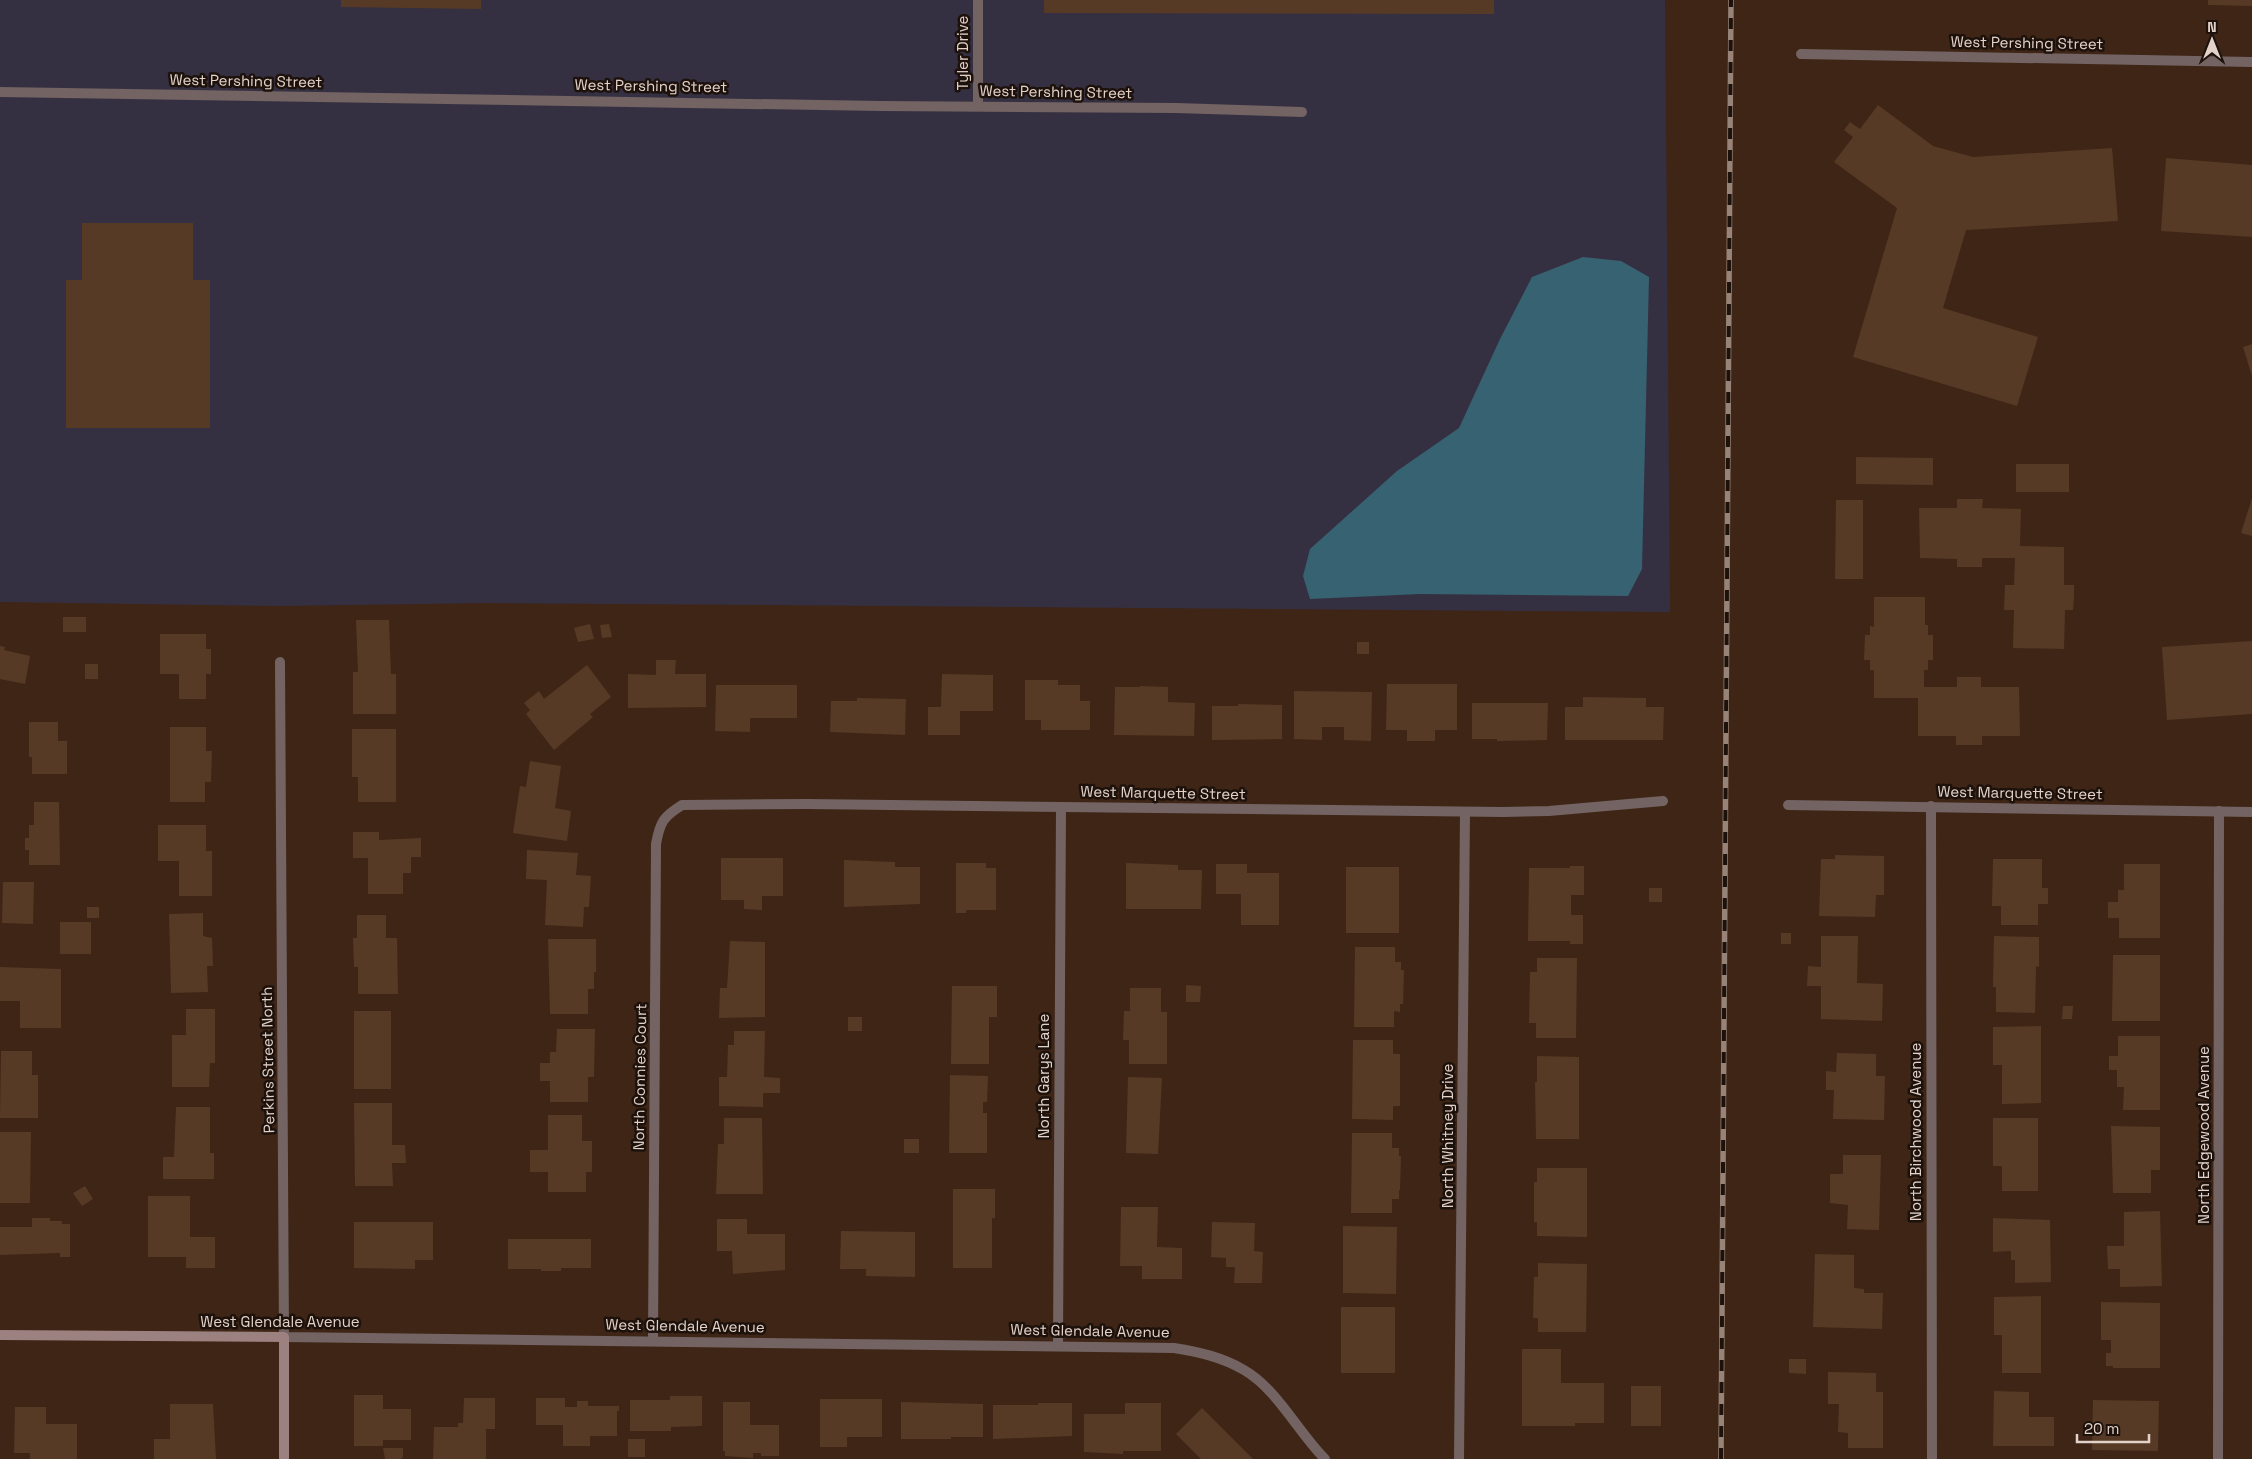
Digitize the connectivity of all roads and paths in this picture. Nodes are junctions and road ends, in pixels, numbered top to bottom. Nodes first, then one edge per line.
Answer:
1 (978, 0) edge
2 (1801, 54) dead end
3 (2252, 62) edge
4 (0, 92) edge
5 (978, 106) junction
6 (1302, 112) dead end
7 (280, 662) dead end
8 (1664, 800) dead end
9 (1788, 805) dead end
10 (1931, 806) junction
11 (1061, 807) junction
12 (2219, 811) junction
13 (1465, 812) junction
14 (2252, 812) edge
15 (666, 816) joint
16 (0, 1335) edge
17 (284, 1337) junction
18 (653, 1341) junction
19 (1058, 1345) junction
20 (284, 1459) edge
21 (1325, 1459) edge
22 (1459, 1459) edge
23 (1932, 1459) edge
24 (2218, 1459) edge

1 - 5 street, Tyler Drive
2 - 3 street, West Pershing Street
4 - 5 street, West Pershing Street
5 - 6 street, West Pershing Street
7 - 17 street, Perkins Street North
8 - 13 street, West Marquette Street
9 - 10 street, West Marquette Street
10 - 12 street, West Marquette Street
10 - 23 street, North Birchwood Avenue
11 - 13 street, West Marquette Street
11 - 15 street, West Marquette Street
11 - 19 street, North Garys Lane
12 - 14 street, West Marquette Street
12 - 24 street, North Edgewood Avenue
13 - 22 street, North Whitney Drive
15 - 18 street, North Connies Court
16 - 17 street, West Glendale Avenue
17 - 18 street, West Glendale Avenue
17 - 20 street, Perkins Street North
18 - 19 street, West Glendale Avenue
19 - 21 street, West Glendale Avenue

